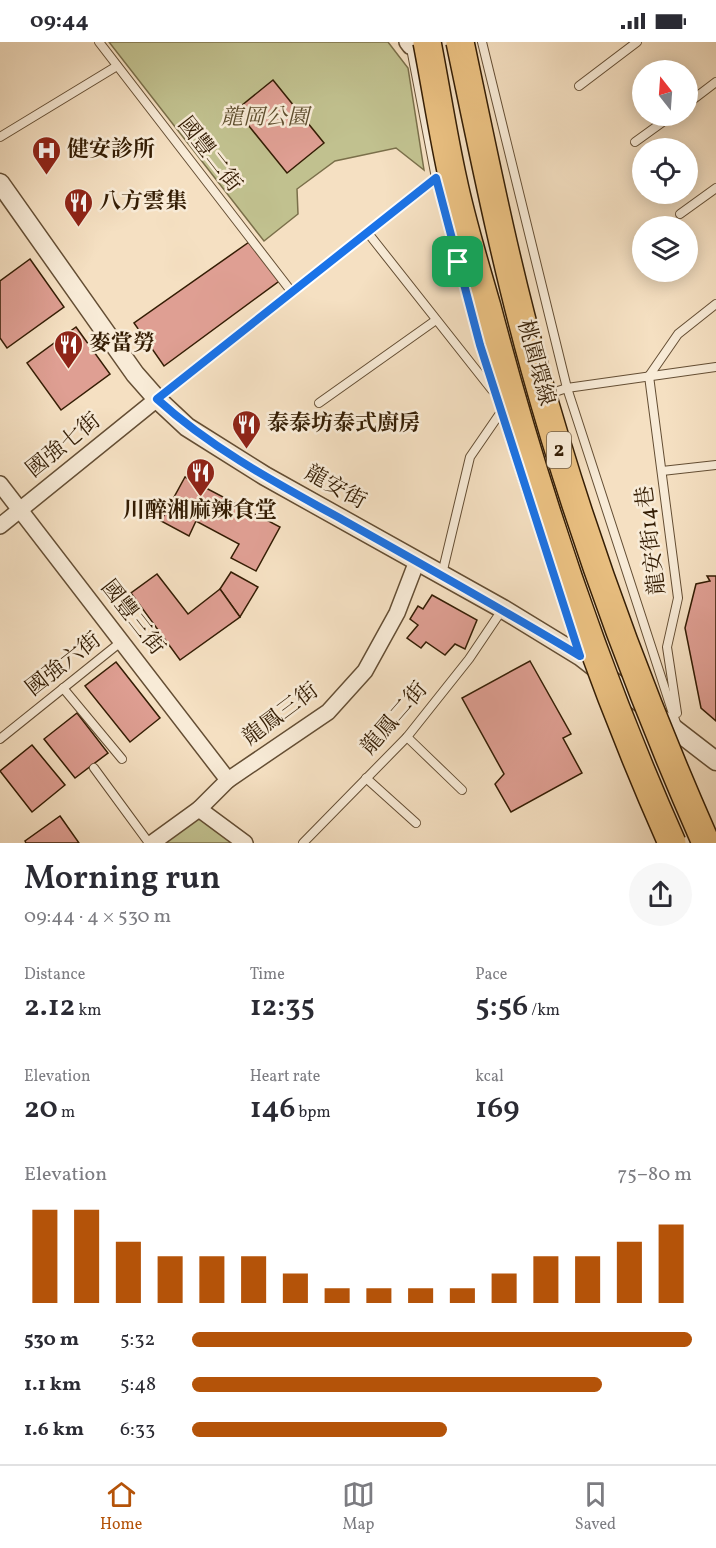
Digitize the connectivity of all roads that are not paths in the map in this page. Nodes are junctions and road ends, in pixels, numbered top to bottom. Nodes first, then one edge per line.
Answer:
1 (99, 42) edge
2 (460, 42) edge
3 (482, 42) edge
4 (637, 42) edge
5 (415, 43) edge
6 (117, 66) junction
7 (716, 82) edge
8 (579, 86) dead end
9 (698, 96) edge
10 (657, 126) edge
11 (0, 137) edge
12 (641, 138) edge
13 (436, 178) junction
14 (0, 183) edge
15 (716, 188) edge
16 (680, 214) dead end
17 (368, 233) junction
18 (291, 291) junction
19 (716, 304) edge
20 (436, 320) junction
21 (716, 367) edge
22 (649, 376) junction
23 (567, 388) junction
24 (495, 394) junction
25 (157, 399) junction
26 (319, 403) dead end
27 (500, 410) junction
28 (716, 465) edge
29 (662, 471) junction
30 (0, 484) edge
31 (531, 506) dead end
32 (20, 511) junction
33 (0, 526) edge
34 (417, 561) junction
35 (442, 575) junction
36 (555, 581) dead end
37 (503, 609) junction
38 (122, 641) junction
39 (580, 656) junction
40 (63, 688) junction
41 (680, 736) junction
42 (407, 737) junction
43 (0, 738) edge
44 (122, 759) dead end
45 (716, 761) edge
46 (94, 768) dead end
47 (366, 778) junction
48 (228, 780) junction
49 (462, 790) dead end
50 (199, 809) junction
51 (416, 823) dead end
52 (151, 843) edge
53 (245, 843) edge
54 (303, 843) edge
55 (672, 843) edge
56 (706, 843) edge

1 - 6 lane, 國豐二街
2 - 56 highway, 桃園環線 / 2, bridge
3 - 23 lane
4 - 8 lane
5 - 13 lane
5 - 55 highway, 桃園環線 / 2, bridge
6 - 11 lane
6 - 18 lane, 國豐二街
7 - 9 lane
10 - 12 lane
13 - 17 lane
13 - 24 lane
14 - 25 street, 龍安街
15 - 16 lane
17 - 18 lane
17 - 20 lane
18 - 25 lane
19 - 22 lane
20 - 24 lane
20 - 26 lane
21 - 22 lane
22 - 23 lane
22 - 29 lane, 龍安街14巷
23 - 27 lane
23 - 41 lane
24 - 27 lane
25 - 32 street, 國強七街
25 - 34 street, 龍安街
27 - 31 lane
27 - 35 lane
28 - 29 lane
29 - 41 lane, 龍安街14巷
30 - 32 street, 國豐三街
32 - 33 street, 國強七街
32 - 38 street, 國豐三街
34 - 35 street, 龍安街
34 - 48 street, 龍鳳三街
35 - 37 street, 龍安街
36 - 39 lane
37 - 39 street, 龍安街
37 - 42 lane, 龍鳳二街
38 - 40 lane, 國強六街
38 - 48 street, 國豐三街
39 - 41 street, 龍安街
40 - 43 lane, 國強六街
40 - 44 lane
41 - 45 street, 龍安街
42 - 47 lane, 龍鳳二街
42 - 49 lane
46 - 52 lane
47 - 51 lane
47 - 54 lane, 龍鳳二街
48 - 50 street, 龍鳳三街
50 - 52 street, 龍鳳三街
50 - 53 street

